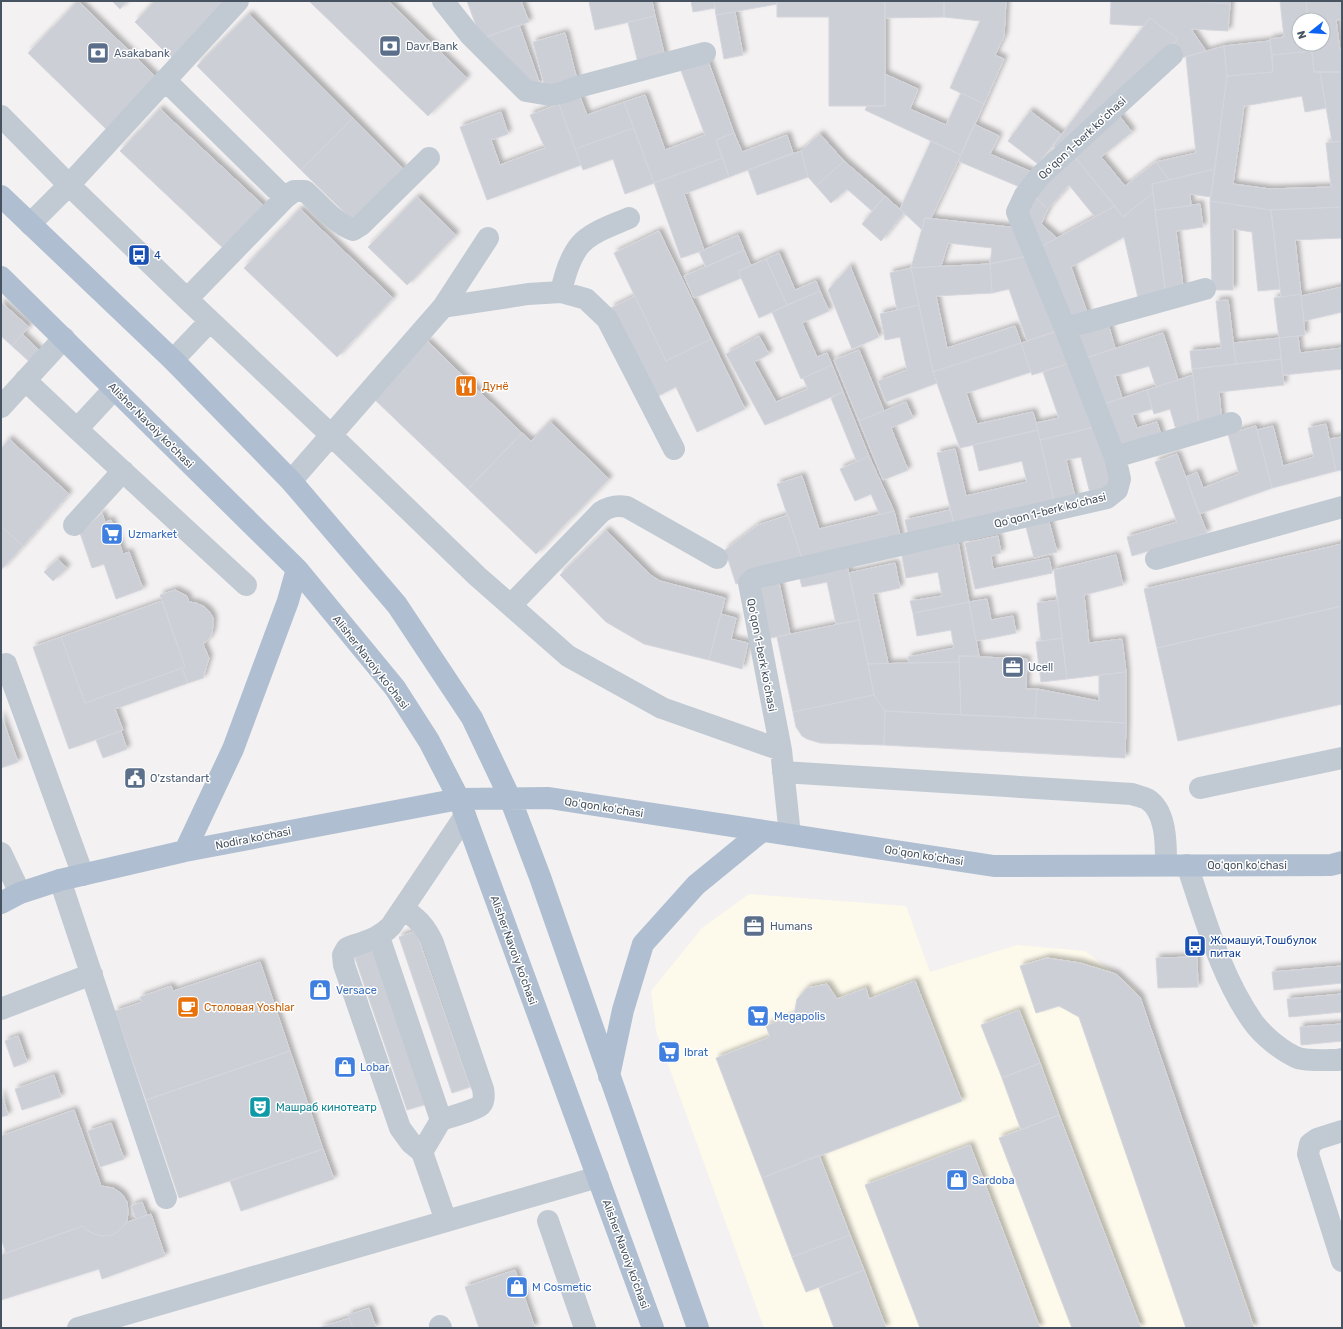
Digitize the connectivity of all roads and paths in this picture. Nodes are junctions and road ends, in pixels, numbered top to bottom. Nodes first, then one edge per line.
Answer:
1 (238, 1) edge
2 (443, 1) edge
3 (705, 53) dead end
4 (1172, 56) dead end
5 (165, 80) junction
6 (1, 116) edge
7 (429, 158) dead end
8 (70, 185) junction
9 (1, 196) edge
10 (285, 198) junction
11 (629, 218) dead end
12 (30, 224) junction
13 (488, 238) dead end
14 (1, 277) edge
15 (1205, 289) dead end
16 (561, 292) junction
17 (187, 299) junction
18 (443, 307) junction
19 (210, 322) junction
20 (1065, 328) junction
21 (64, 338) junction
22 (173, 360) junction
23 (25, 380) junction
24 (114, 389) junction
25 (1, 407) edge
26 (1230, 423) dead end
27 (77, 429) junction
28 (331, 435) junction
29 (674, 449) dead end
30 (1116, 457) junction
31 (123, 472) junction
32 (291, 481) junction
33 (1342, 507) edge
34 (74, 525) dead end
35 (717, 558) dead end
36 (1156, 559) dead end
37 (296, 569) junction
38 (246, 585) dead end
39 (511, 605) junction
40 (6, 664) dead end
41 (781, 750) junction
42 (1342, 758) edge
43 (783, 772) junction
44 (1200, 788) dead end
45 (510, 798) junction
46 (462, 808) junction
47 (762, 831) junction
48 (790, 835) junction
49 (185, 851) junction
50 (1, 853) edge
51 (1342, 862) edge
52 (1166, 865) junction
53 (1187, 865) junction
54 (83, 875) junction
55 (60, 880) junction
56 (10, 898) edge
57 (404, 908) junction
58 (379, 937) junction
59 (92, 974) junction
60 (1, 1008) edge
61 (1342, 1059) edge
62 (609, 1076) junction
63 (441, 1120) junction
64 (1342, 1131) edge
65 (422, 1152) junction
66 (598, 1177) junction
67 (166, 1198) dead end
68 (446, 1221) junction
69 (548, 1221) dead end
70 (1338, 1232) edge
71 (1342, 1261) edge
72 (78, 1328) edge
73 (585, 1328) edge
74 (653, 1328) edge
75 (698, 1328) edge

1 - 5 street
2 - 3 street
4 - 20 street, Qoʻqon 1-berk koʻchasi
5 - 8 street
5 - 10 street
6 - 8 street
7 - 10 street
8 - 12 street
8 - 17 street
9 - 12 main road
10 - 17 street
11 - 16 street
12 - 22 main road
13 - 18 street
14 - 21 main road, Alisher Navoiy ko'chasi
15 - 20 street
16 - 18 street
16 - 29 street
17 - 19 street
18 - 28 street
19 - 22 street
19 - 28 street
20 - 30 street, Qoʻqon 1-berk koʻchasi
21 - 23 street
21 - 24 main road, Alisher Navoiy ko'chasi
22 - 32 main road
23 - 25 street
23 - 27 street
24 - 27 street
24 - 37 main road, Alisher Navoiy ko'chasi
26 - 30 street
27 - 31 street
28 - 32 street
28 - 39 street
30 - 41 street, Qoʻqon 1-berk koʻchasi
31 - 34 street
31 - 38 street
32 - 45 main road
33 - 36 street
35 - 39 street
37 - 46 main road, Alisher Navoiy ko'chasi
37 - 49 main road
39 - 41 street
40 - 54 street
41 - 43 street, Qoʻqon 1-berk koʻchasi
42 - 44 street
43 - 48 street, Qoʻqon 1-berk koʻchasi
43 - 52 street
45 - 46 main road, Nodira ko'chasi
45 - 47 main road, Qoʻqon koʻchasi
45 - 62 main road
46 - 49 main road, Nodira ko'chasi
46 - 57 street
46 - 66 main road, Alisher Navoiy ko'chasi
47 - 48 main road, Qoʻqon koʻchasi
47 - 62 main road
48 - 52 main road, Qoʻqon koʻchasi
49 - 54 main road, Nodira ko'chasi
50 - 56 street
51 - 53 main road, Qoʻqon koʻchasi
52 - 53 main road, Qoʻqon koʻchasi
53 - 61 street
54 - 55 main road, Nodira ko'chasi
55 - 56 main road, Nodira ko'chasi
55 - 59 street
57 - 58 street
57 - 63 street
58 - 63 street
58 - 65 street
59 - 60 street
59 - 67 street
62 - 75 main road
63 - 65 street
64 - 70 street
65 - 68 street
66 - 68 street
66 - 74 main road, Alisher Navoiy ko'chasi
68 - 72 street
69 - 73 street
70 - 71 street

